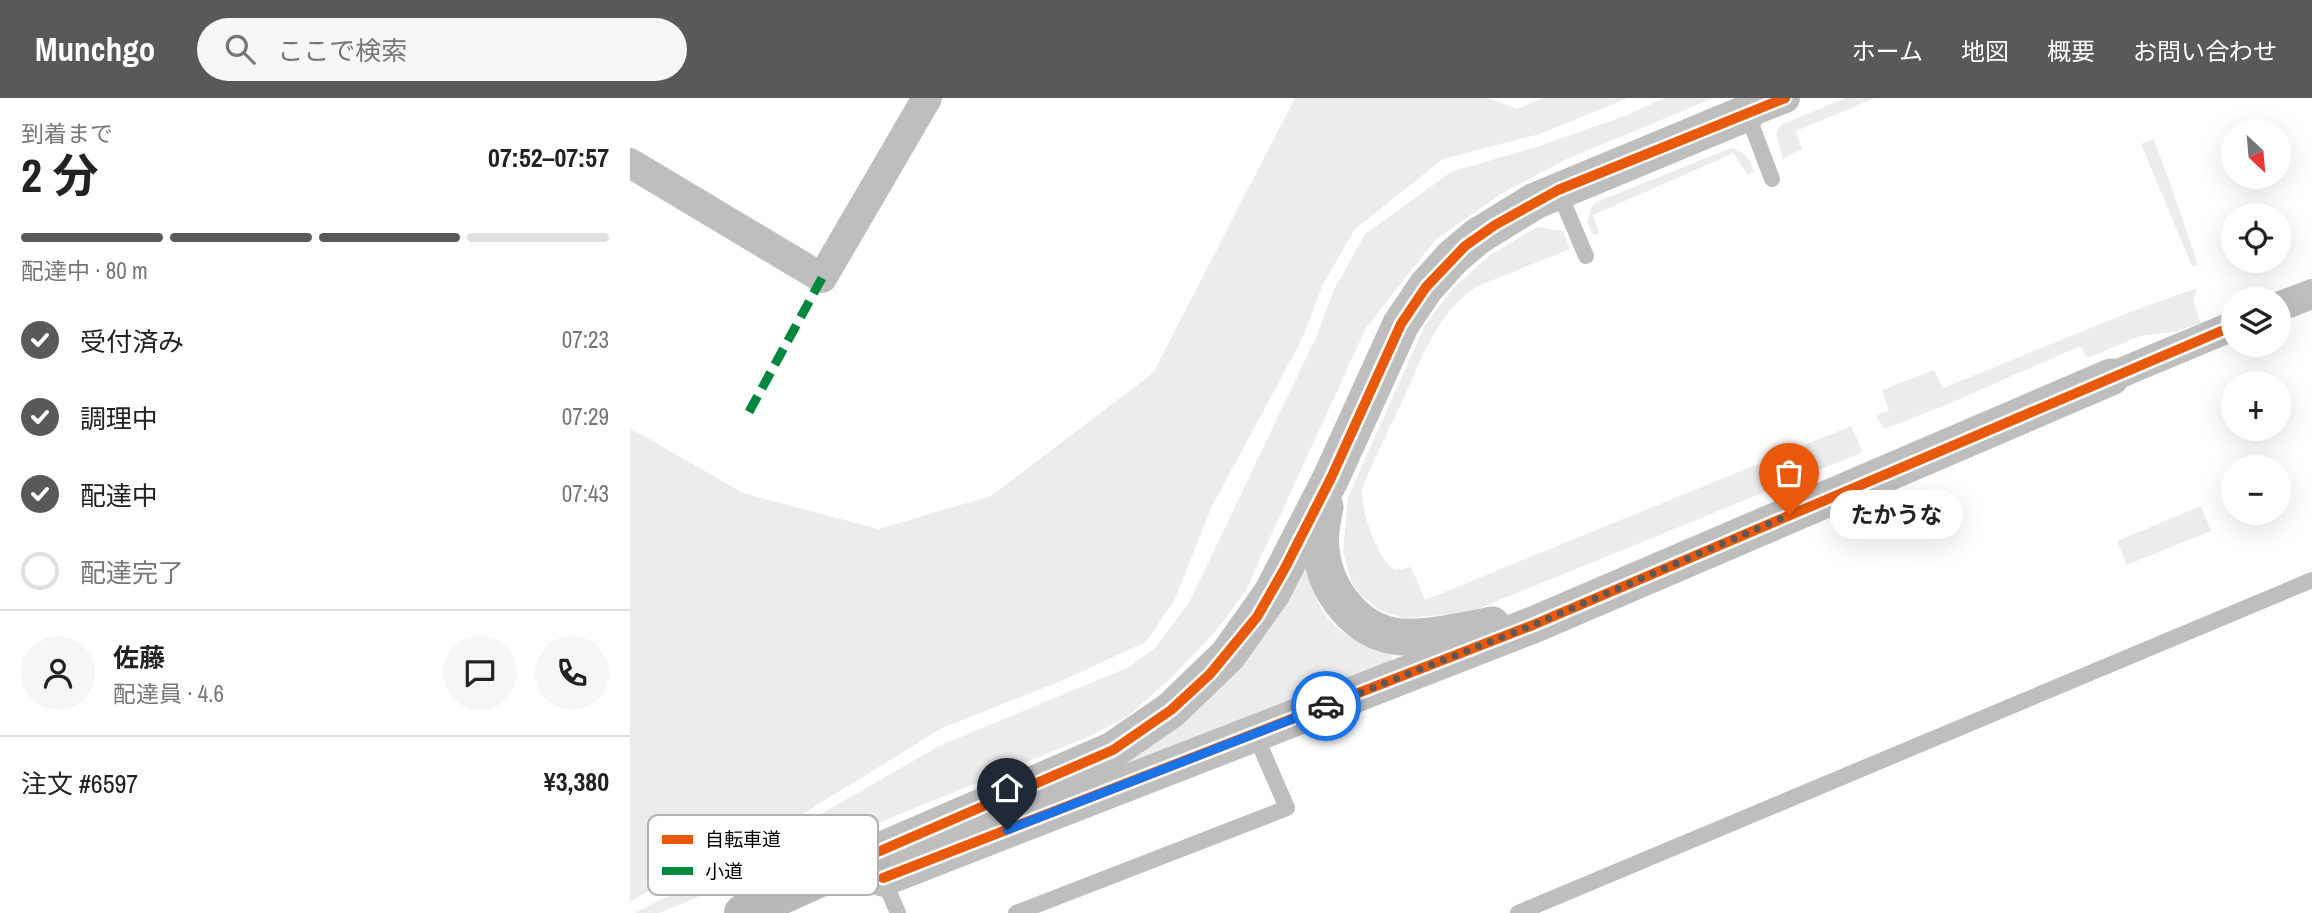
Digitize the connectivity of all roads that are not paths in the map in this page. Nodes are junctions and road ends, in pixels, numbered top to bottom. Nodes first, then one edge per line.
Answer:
1 (927, 98) edge
2 (1785, 98) edge
3 (1748, 113) junction
4 (630, 163) edge
5 (1772, 179) dead end
6 (1558, 190) junction
7 (1586, 256) dead end
8 (2312, 293) edge
9 (2291, 302) edge
10 (2221, 331) edge
11 (2111, 377) joint
12 (1331, 478) junction
13 (2312, 580) edge
14 (1594, 599) junction
15 (1255, 734) junction
16 (878, 866) junction
17 (795, 895) edge
18 (826, 895) edge
19 (743, 913) edge
20 (793, 913) edge
21 (898, 913) edge
22 (1016, 913) edge
23 (1518, 913) edge

1 - 4 street
2 - 3 street
3 - 5 lane
3 - 6 street
6 - 7 lane
6 - 12 street
8 - 9 street
10 - 11 street
11 - 14 street
12 - 14 street
12 - 16 street
13 - 23 lane
14 - 15 street
15 - 16 street
15 - 22 lane
16 - 21 lane
17 - 19 main road
18 - 20 main road

